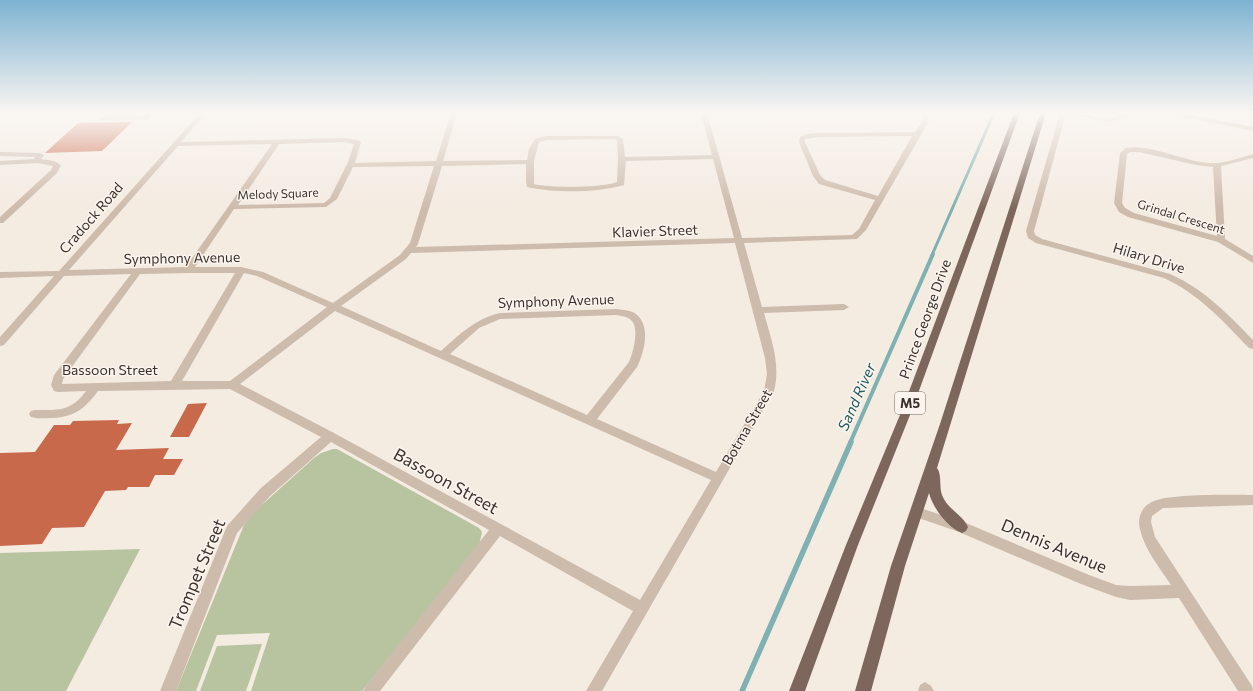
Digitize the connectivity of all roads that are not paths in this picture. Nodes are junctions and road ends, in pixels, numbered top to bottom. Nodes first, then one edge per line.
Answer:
1 (174, 145) edge
2 (275, 145) edge
3 (358, 145) edge
4 (444, 145) edge
5 (534, 145) edge
6 (621, 145) edge
7 (712, 145) edge
8 (803, 145) edge
9 (910, 145) edge
10 (1005, 145) edge
11 (1033, 145) edge
12 (1054, 145) edge
13 (0, 154) edge
14 (1253, 156) edge
15 (715, 157) junction
16 (622, 159) junction
17 (35, 162) junction
18 (531, 162) junction
19 (0, 163) edge
20 (438, 164) junction
21 (350, 165) junction
22 (1217, 165) junction
23 (879, 199) junction
24 (232, 207) junction
25 (0, 213) edge
26 (9, 213) junction
27 (0, 221) edge
28 (1221, 240) junction
29 (740, 241) junction
30 (410, 250) junction
31 (1253, 260) edge
32 (189, 270) junction
33 (241, 270) junction
34 (137, 272) junction
35 (61, 274) junction
36 (0, 275) edge
37 (335, 306) junction
38 (844, 307) dead end
39 (757, 310) junction
40 (0, 343) edge
41 (1253, 346) edge
42 (443, 355) junction
43 (174, 385) junction
44 (232, 385) junction
45 (95, 387) junction
46 (34, 414) dead end
47 (589, 421) junction
48 (330, 436) junction
49 (939, 443) junction
50 (718, 478) junction
51 (1253, 500) edge
52 (917, 512) junction
53 (962, 527) junction
54 (498, 530) junction
55 (1182, 591) junction
56 (641, 608) junction
57 (168, 691) edge
58 (371, 691) edge
59 (594, 691) edge
60 (797, 691) edge
61 (863, 691) edge
62 (1247, 691) edge

1 - 35 street, Cradock Road
2 - 24 street
3 - 21 street, Melody Square
4 - 20 street
5 - 18 street
6 - 16 street
7 - 15 street, Botma Street
8 - 23 street
9 - 23 street, Klavier Street
10 - 60 main road, Prince George Drive / M5
11 - 49 main road
12 - 41 street, Hilary Drive
13 - 17 street
14 - 22 street, Grindal Crescent
15 - 16 street
15 - 29 street, Botma Street
16 - 18 street
17 - 19 street
17 - 26 street
18 - 20 street
20 - 21 street
20 - 30 street
21 - 24 street, Melody Square
22 - 28 street
22 - 28 street, Grindal Crescent
23 - 29 street, Klavier Street
24 - 32 street
25 - 26 street
26 - 27 street
28 - 31 street, Grindal Crescent
29 - 30 street, Klavier Street
29 - 39 street, Botma Street
30 - 37 street
32 - 33 street, Symphony Avenue
32 - 34 street, Symphony Avenue
33 - 37 street, Symphony Avenue
33 - 43 street
34 - 35 street, Symphony Avenue
34 - 45 street, Bassoon Street
35 - 36 street, Symphony Avenue
35 - 40 street, Cradock Road
37 - 42 street, Symphony Avenue
37 - 44 street
38 - 39 street
39 - 50 street, Botma Street
42 - 47 street, Symphony Avenue
42 - 47 street, Symphony Avenue
43 - 44 street, Bassoon Street
43 - 45 street, Bassoon Street
44 - 48 street, Bassoon Street
45 - 46 street
47 - 50 street, Symphony Avenue
48 - 54 street, Bassoon Street
48 - 57 street, Trompet Street
49 - 52 main road
49 - 53 main road
50 - 56 street, Botma Street
51 - 55 street
52 - 53 street, Dennis Avenue
52 - 61 main road
53 - 55 street, Dennis Avenue
54 - 56 street, Bassoon Street
54 - 58 street
55 - 62 street
56 - 59 street, Botma Street

